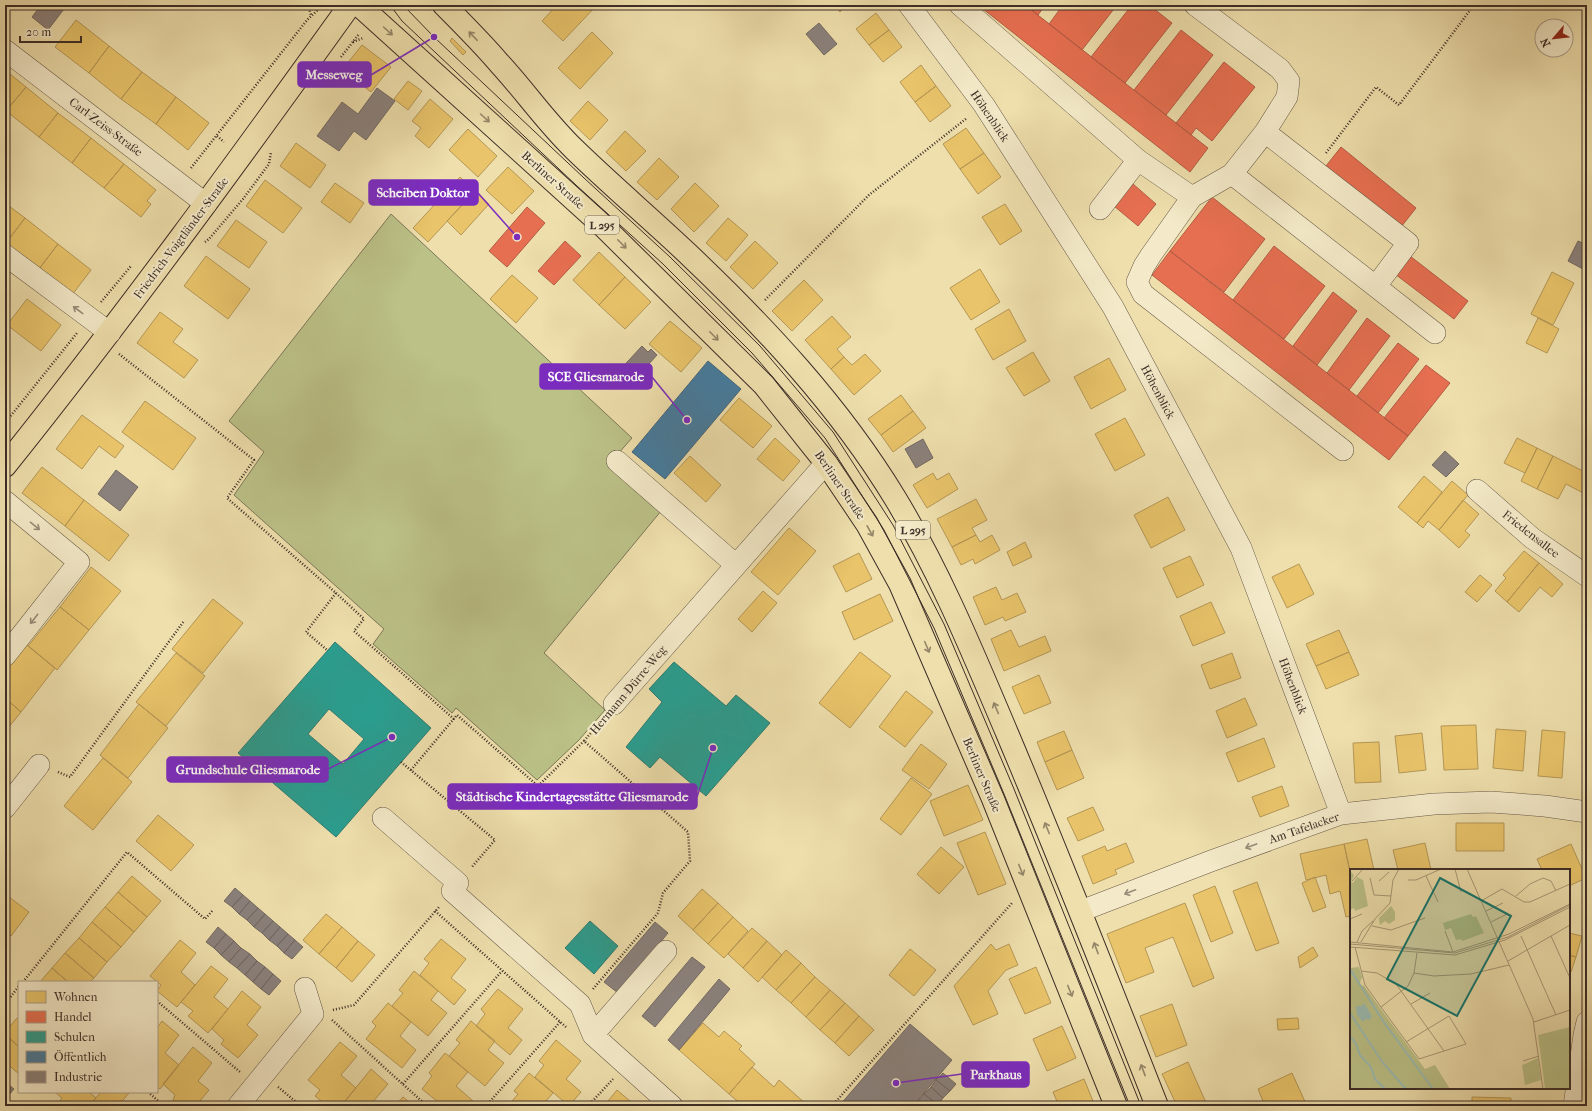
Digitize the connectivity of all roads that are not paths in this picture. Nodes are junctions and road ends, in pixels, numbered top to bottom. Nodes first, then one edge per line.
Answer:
1 (350, 5) edge
2 (359, 5) edge
3 (444, 5) edge
4 (909, 5) edge
5 (960, 5) edge
6 (1195, 5) edge
7 (5, 50) edge
8 (1265, 132) junction
9 (1138, 160) junction
10 (1232, 174) junction
11 (1192, 196) junction
12 (206, 204) junction
13 (1100, 209) dead end
14 (5, 255) edge
15 (1376, 286) junction
16 (1435, 333) dead end
17 (114, 343) junction
18 (1343, 450) dead end
19 (8, 457) edge
20 (618, 461) dead end
21 (826, 463) junction
22 (1477, 490) dead end
23 (5, 501) edge
24 (736, 565) junction
25 (1587, 576) edge
26 (5, 656) edge
27 (614, 704) road end
28 (39, 765) road end
29 (5, 808) edge
30 (1587, 812) edge
31 (1341, 814) junction
32 (383, 818) dead end
33 (1081, 911) junction
34 (666, 951) dead end
35 (305, 988) dead end
36 (1587, 1022) edge
37 (593, 1035) junction
38 (238, 1106) edge
39 (672, 1106) edge
40 (1116, 1106) edge
41 (1157, 1106) edge
42 (1574, 1106) edge

1 - 12 main road, Friedrich-Voigtländer-Straße
2 -> 21 main road, Berliner Straße / L 295
33 -> 3 main road, L 295
4 - 31 street, Höhenblick
5 - 9 street
6 - 8 street
7 - 12 street, Carl-Zeiss-Straße
8 - 10 street
8 - 15 street
9 - 11 street
9 - 13 street
10 - 11 street
10 - 15 street
11 - 18 street
12 - 17 main road, Friedrich-Voigtländer-Straße
17 -> 14 street
15 - 16 street
17 - 19 main road, Friedrich-Voigtländer-Straße
20 - 24 street
21 - 24 street, Hermann-Dürre-Weg
21 -> 40 main road, Berliner Straße / L 295
22 - 25 street, Friedensallee
23 -> 26 street
24 - 27 street, Hermann-Dürre-Weg
28 - 29 street
30 - 31 street, Am Tafelacker
31 -> 33 street, Am Tafelacker
32 - 37 street
41 -> 33 main road, L 295
34 - 37 street
35 - 38 street
36 - 42 street
37 - 39 street

